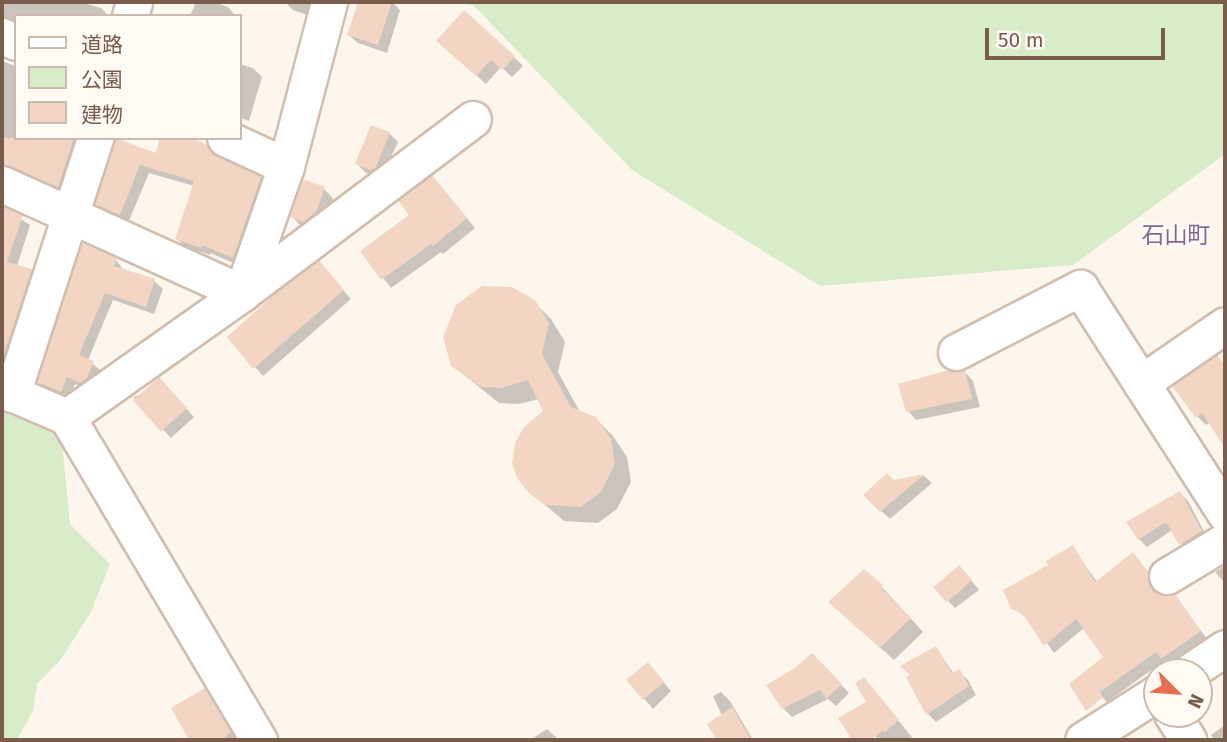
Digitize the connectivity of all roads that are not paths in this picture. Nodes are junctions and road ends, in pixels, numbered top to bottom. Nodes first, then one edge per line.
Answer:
1 (329, 2) edge
2 (473, 119) dead end
3 (94, 140) edge
4 (229, 140) edge
5 (286, 166) junction
6 (2, 184) edge
7 (71, 213) junction
8 (243, 293) junction
9 (1225, 325) edge
10 (956, 352) dead end
11 (1141, 383) junction
12 (7, 392) edge
13 (67, 417) junction
14 (1225, 513) edge
15 (1225, 541) edge
16 (1167, 576) dead end
17 (1225, 648) edge
18 (1210, 658) edge
19 (1143, 703) edge
20 (1093, 738) edge
21 (259, 740) edge

1 - 5 street
2 - 8 street
3 - 7 street
4 - 5 street
5 - 8 street
6 - 7 street
7 - 8 street
7 - 12 street
8 - 13 street
9 - 11 street
10 - 11 street
11 - 14 street
12 - 13 street
13 - 21 street
15 - 16 street
17 - 18 street
19 - 20 street

